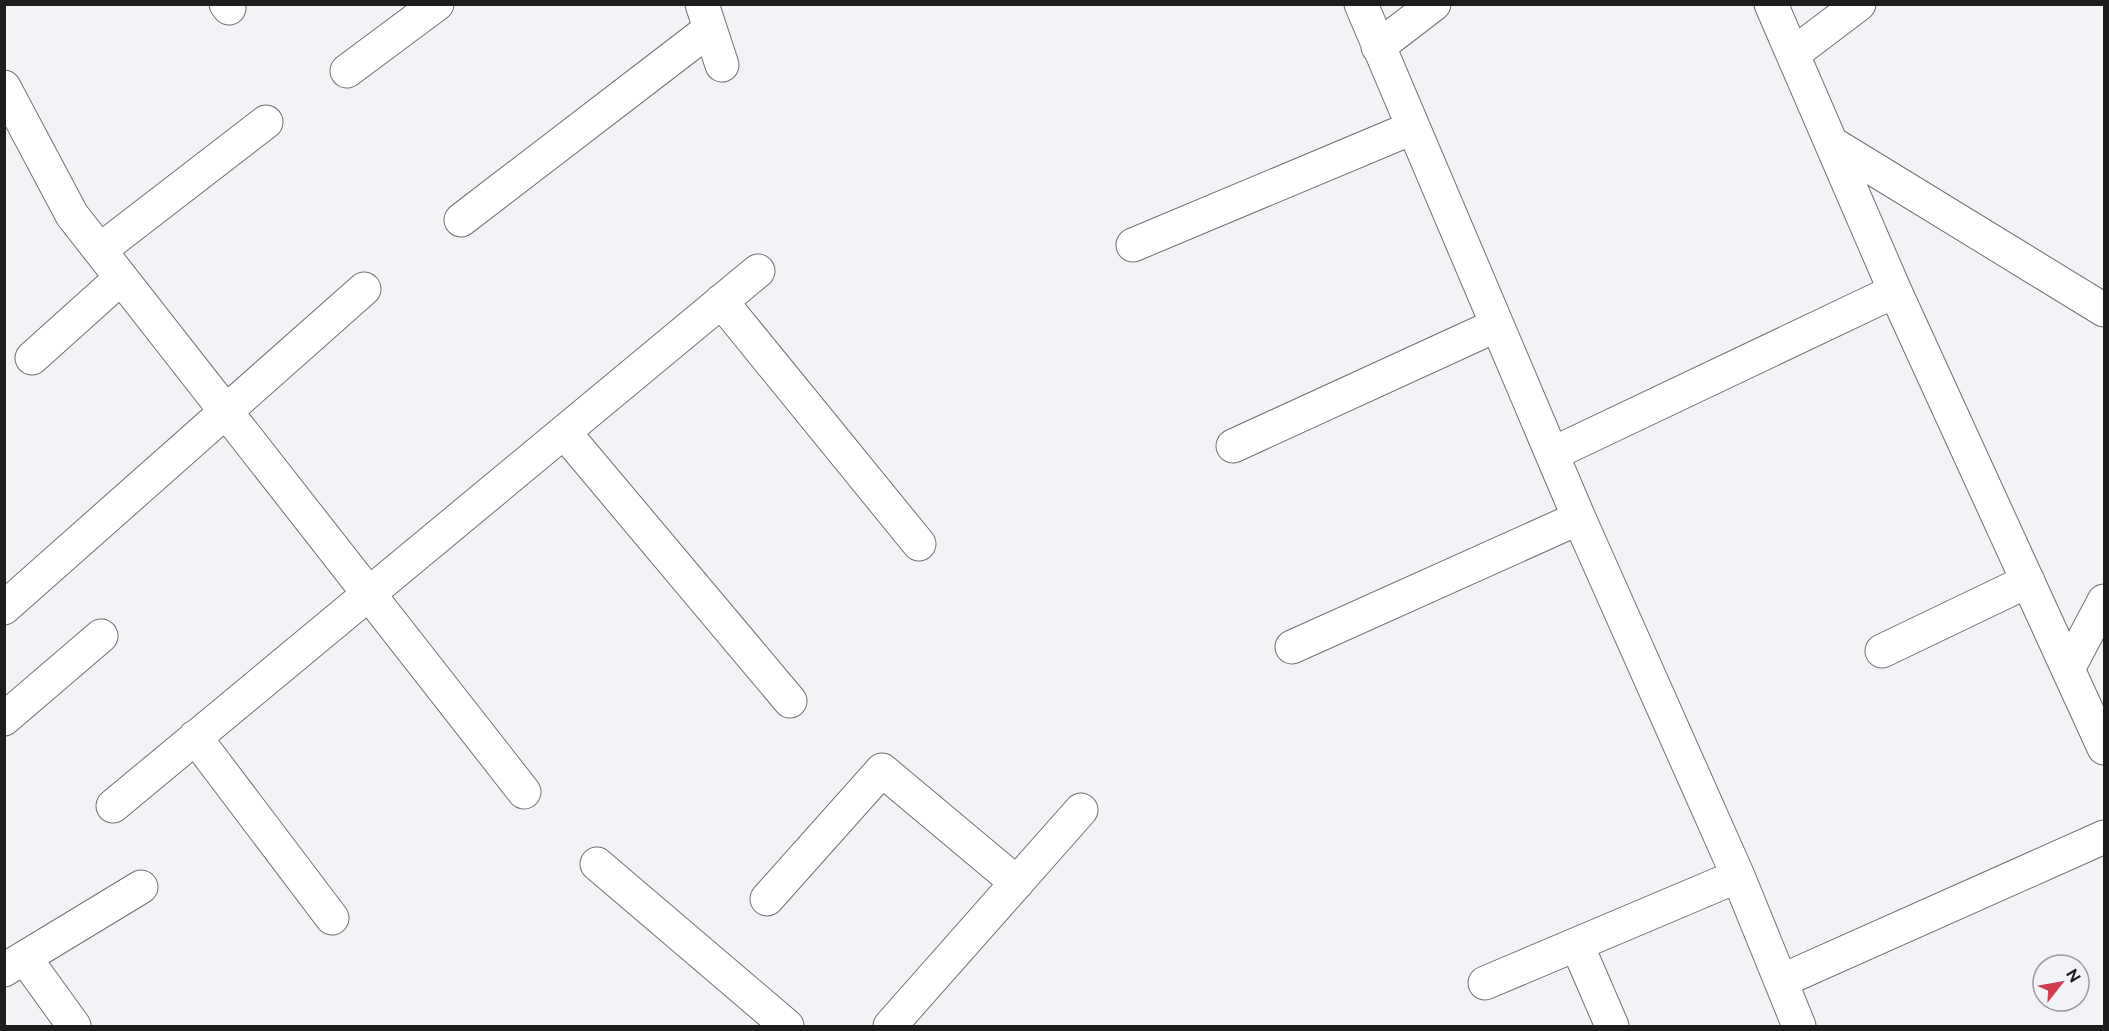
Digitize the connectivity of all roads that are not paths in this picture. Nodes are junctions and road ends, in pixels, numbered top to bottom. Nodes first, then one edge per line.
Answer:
1 (437, 4) edge
2 (1361, 4) edge
3 (1434, 4) edge
4 (1771, 4) edge
5 (1859, 4) edge
6 (706, 17) edge
7 (1378, 47) junction
8 (1793, 54) junction
9 (722, 65) dead end
10 (347, 71) dead end
11 (4, 87) edge
12 (266, 122) dead end
13 (1412, 128) junction
14 (1833, 144) junction
15 (461, 220) dead end
16 (1133, 246) dead end
17 (100, 250) junction
18 (758, 271) dead end
19 (121, 278) junction
20 (364, 289) dead end
21 (1895, 291) junction
22 (721, 301) junction
23 (2104, 310) edge
24 (1497, 325) junction
25 (32, 358) dead end
26 (226, 411) junction
27 (564, 432) junction
28 (1233, 446) dead end
29 (1552, 454) junction
30 (1579, 518) junction
31 (919, 544) dead end
32 (2028, 581) junction
33 (369, 593) junction
34 (2104, 601) edge
35 (4, 608) edge
36 (100, 636) dead end
37 (1292, 646) dead end
38 (1882, 651) dead end
39 (2068, 669) junction
40 (790, 701) dead end
41 (4, 719) edge
42 (195, 737) junction
43 (2104, 748) edge
44 (524, 792) dead end
45 (113, 806) dead end
46 (1081, 810) dead end
47 (2104, 837) edge
48 (597, 864) dead end
49 (1738, 876) junction
50 (1017, 883) junction
51 (141, 887) dead end
52 (767, 899) dead end
53 (332, 918) dead end
54 (1577, 945) junction
55 (15, 964) edge
56 (1781, 981) junction
57 (1485, 983) dead end
58 (74, 1026) edge
59 (787, 1026) edge
60 (890, 1026) edge
61 (1612, 1026) edge
62 (1799, 1026) edge

1 - 10 street
2 - 7 street
3 - 7 street
4 - 8 street
5 - 8 street
6 - 9 street
6 - 15 street
7 - 13 street
8 - 14 street
11 - 17 street
12 - 17 street
13 - 16 street
13 - 24 street
14 - 21 street
14 - 23 street
17 - 19 street
18 - 22 street
19 - 25 street
19 - 26 street
20 - 26 street
21 - 29 street
21 - 32 street
22 - 27 street
22 - 31 street
24 - 28 street
24 - 29 street
26 - 33 street
26 - 35 street
27 - 33 street
27 - 40 street
29 - 30 street
30 - 37 street
30 - 49 street
32 - 38 street
32 - 39 street
33 - 42 street
33 - 44 street
34 - 39 street
36 - 41 street
39 - 43 street
42 - 45 street
42 - 53 street
46 - 50 street
47 - 56 street
48 - 59 street
49 - 54 street
49 - 56 street
50 - 52 street
50 - 60 street
51 - 55 street
54 - 57 street
54 - 61 street
55 - 58 street
56 - 62 street

